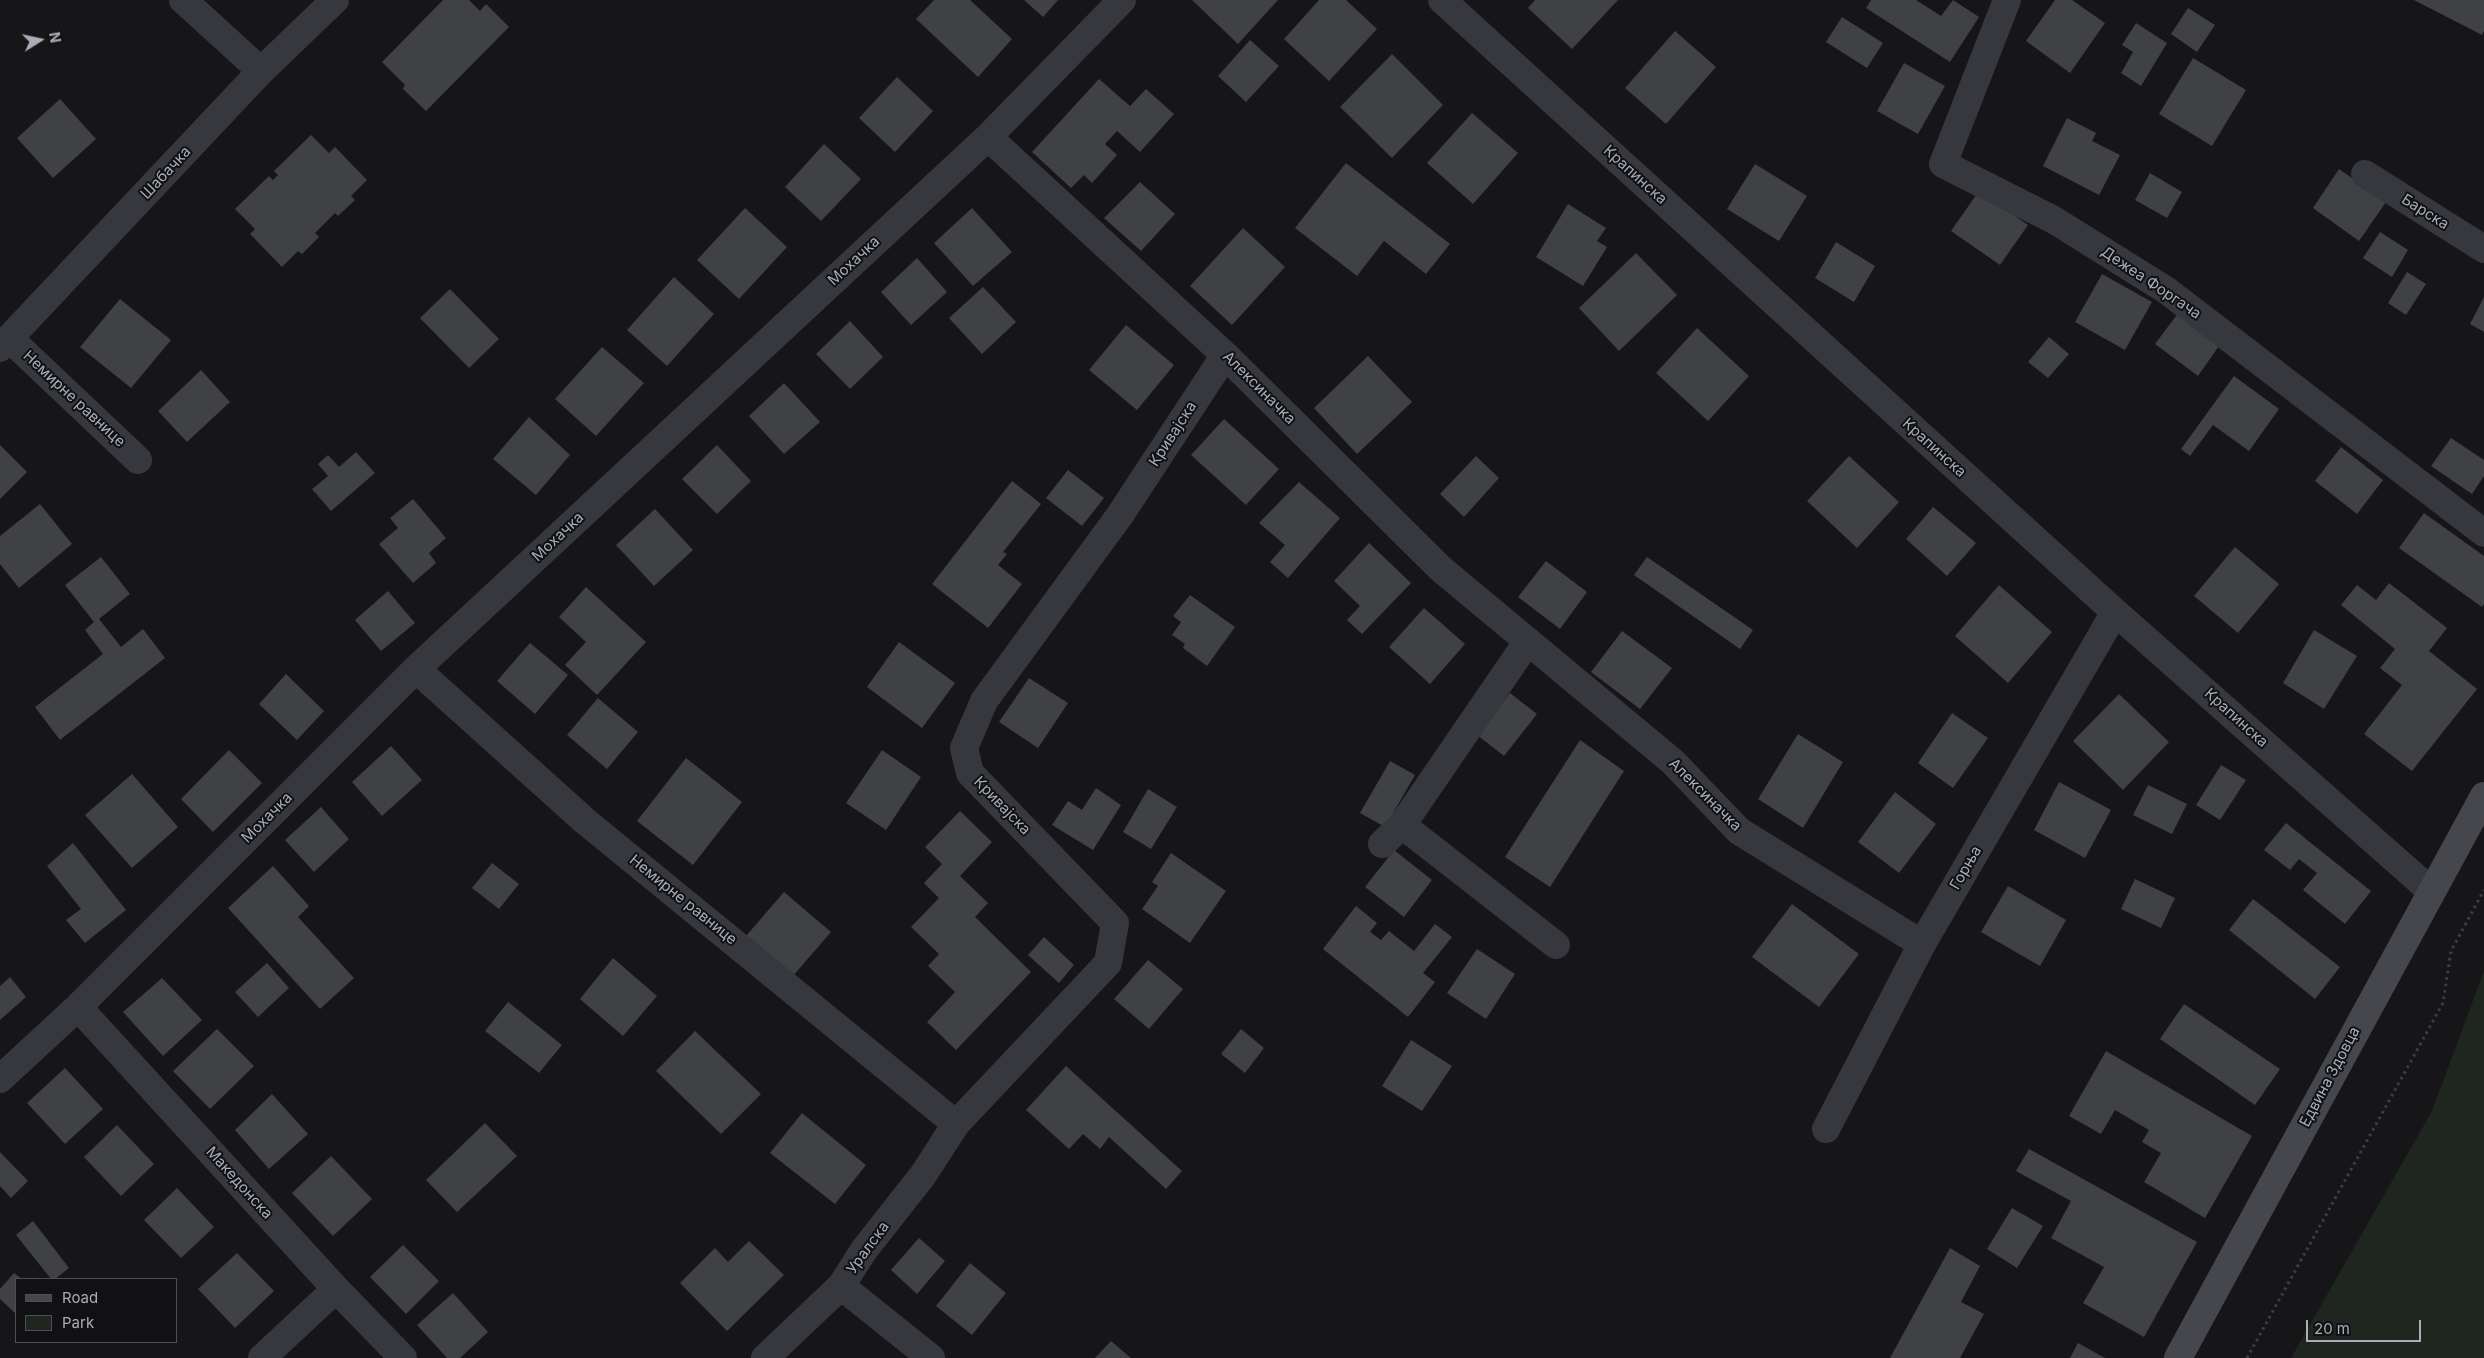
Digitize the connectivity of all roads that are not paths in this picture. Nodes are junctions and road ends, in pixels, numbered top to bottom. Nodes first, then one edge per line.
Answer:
1 (183, 0) edge
2 (334, 0) edge
3 (1122, 0) edge
4 (1442, 0) edge
5 (2007, 0) edge
6 (261, 71) junction
7 (988, 137) junction
8 (2365, 174) dead end
9 (2484, 249) edge
10 (5, 344) edge
11 (1225, 354) junction
12 (138, 460) dead end
13 (2484, 533) edge
14 (2116, 612) junction
15 (1528, 641) junction
16 (416, 669) junction
17 (2484, 796) edge
18 (1402, 825) junction
19 (1382, 844) dead end
20 (2431, 891) junction
21 (1922, 944) junction
22 (1556, 945) dead end
23 (78, 1007) junction
24 (0, 1079) edge
25 (956, 1124) junction
26 (1826, 1129) dead end
27 (842, 1286) junction
28 (336, 1289) junction
29 (262, 1358) edge
30 (403, 1358) edge
31 (765, 1358) edge
32 (931, 1358) edge
33 (2178, 1358) edge

1 - 6 street
2 - 6 street, Шабачка
3 - 7 street, Мохачка
4 - 14 street, Крапинска
5 - 13 street, Дежеа Форгача
6 - 10 street, Шабачка
7 - 11 street, Алексиначка
7 - 16 street, Мохачка
8 - 9 street, Барска
10 - 12 street, Немирне равнице
11 - 15 street, Алексиначка
11 - 25 street, Кривајска
14 - 20 street, Крапинска
14 - 21 street, Горња
15 - 18 street
15 - 21 street, Алексиначка
16 - 23 street, Мохачка
16 - 25 street, Немирне равнице
17 - 20 main road, Едвина Здовца
18 - 19 street
18 - 22 street
20 - 33 main road, Едвина Здовца
21 - 26 street, Горња
23 - 24 street, Мохачка
23 - 28 street, Македонска
25 - 27 street, Уралска
27 - 31 street, Уралска
27 - 32 street
28 - 29 street
28 - 30 street, Македонска

